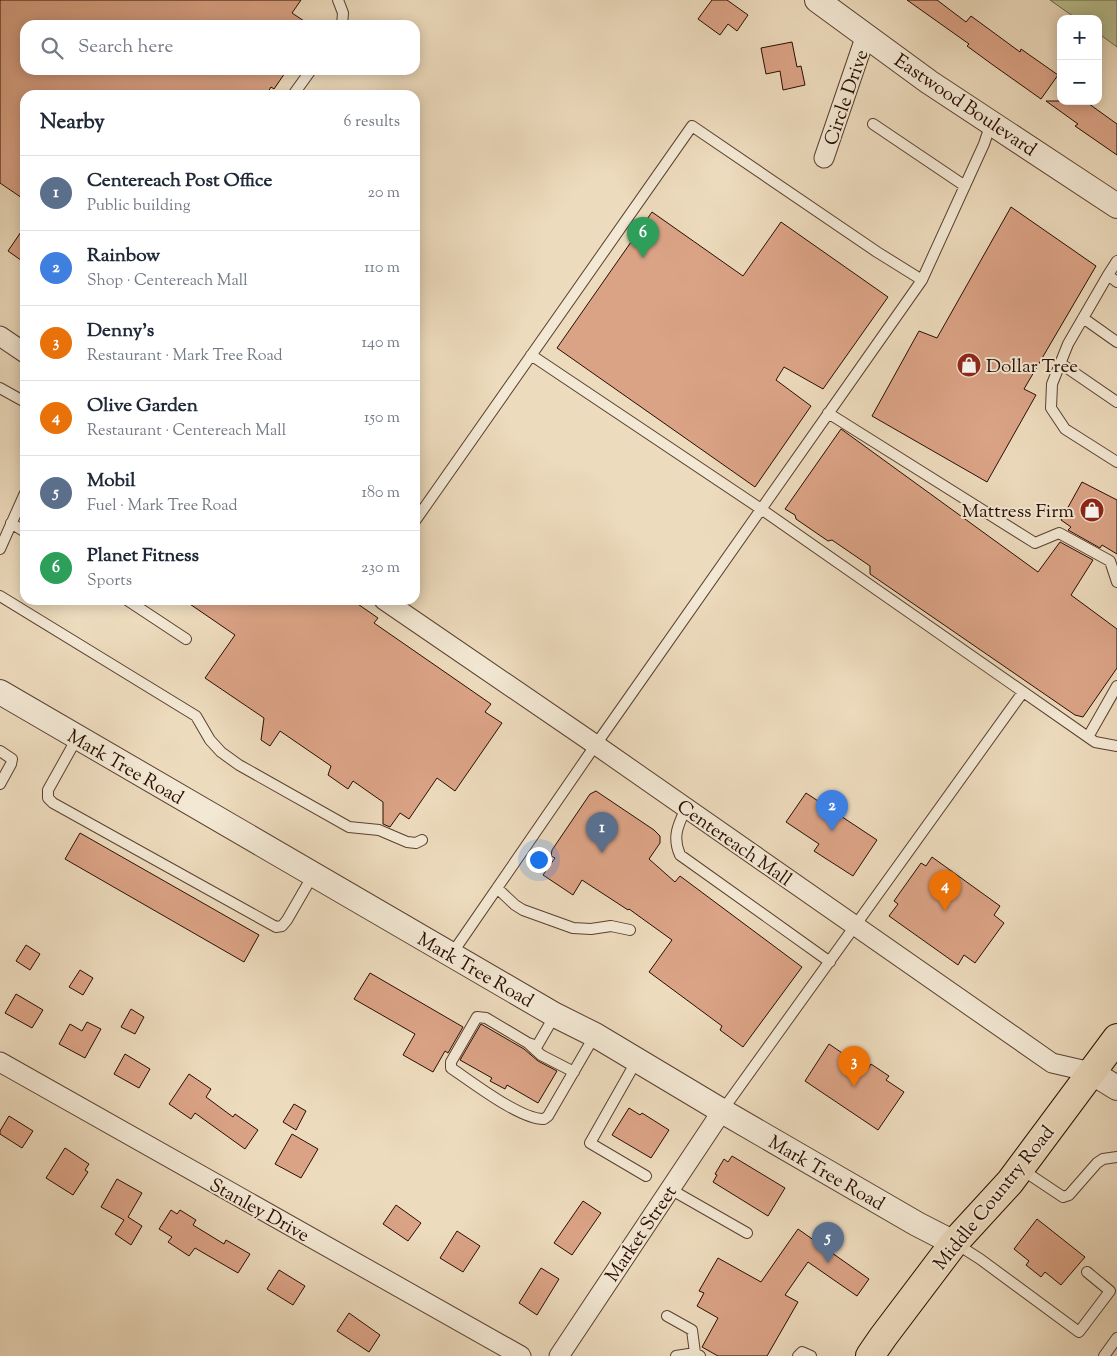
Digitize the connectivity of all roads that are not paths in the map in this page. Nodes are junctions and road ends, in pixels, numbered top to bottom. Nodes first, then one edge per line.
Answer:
1 (338, 0) edge
2 (817, 0) edge
3 (342, 20) edge
4 (866, 35) junction
5 (308, 75) edge
6 (297, 90) edge
7 (992, 123) junction
8 (873, 124) dead end
9 (824, 158) dead end
10 (965, 186) junction
11 (1117, 206) edge
12 (1117, 261) edge
13 (1108, 275) junction
14 (922, 280) junction
15 (1117, 282) edge
16 (1083, 318) junction
17 (0, 336) edge
18 (1117, 342) edge
19 (20, 350) edge
20 (531, 354) junction
21 (1060, 363) junction
22 (0, 388) edge
23 (20, 399) edge
24 (1117, 402) edge
25 (828, 413) junction
26 (1117, 462) edge
27 (20, 505) edge
28 (761, 509) junction
29 (420, 514) edge
30 (12, 523) junction
31 (20, 529) edge
32 (0, 549) edge
33 (1117, 582) edge
34 (0, 596) edge
35 (135, 605) edge
36 (391, 605) edge
37 (186, 639) dead end
38 (1117, 686) edge
39 (0, 692) edge
40 (1023, 692) junction
41 (1088, 737) junction
42 (77, 738) junction
43 (596, 745) junction
44 (1117, 746) edge
45 (0, 751) edge
46 (0, 784) edge
47 (686, 808) junction
48 (422, 840) dead end
49 (313, 875) junction
50 (497, 888) junction
51 (855, 926) junction
52 (630, 930) dead end
53 (451, 954) junction
54 (830, 962) junction
55 (555, 1015) junction
56 (596, 1035) junction
57 (1117, 1038) edge
58 (528, 1043) junction
59 (637, 1060) junction
60 (0, 1062) edge
61 (574, 1072) junction
62 (1091, 1072) junction
63 (1117, 1088) edge
64 (722, 1111) junction
65 (1117, 1157) edge
66 (1020, 1168) junction
67 (646, 1176) dead end
68 (670, 1189) junction
69 (746, 1233) dead end
70 (954, 1243) junction
71 (1087, 1272) dead end
72 (1113, 1290) edge
73 (667, 1316) dead end
74 (1117, 1338) edge
75 (698, 1354) edge
76 (521, 1356) edge
77 (559, 1356) edge
78 (676, 1356) edge
79 (798, 1356) edge
80 (811, 1356) edge
81 (870, 1356) edge
82 (1104, 1356) edge

1 - 3 lane
2 - 4 street, Eastwood Boulevard
4 - 7 street, Eastwood Boulevard
4 - 9 street, Circle Drive
5 - 6 lane
7 - 10 lane
7 - 11 street, Eastwood Boulevard
8 - 10 lane
10 - 14 lane
12 - 13 lane
13 - 15 lane
13 - 16 lane
14 - 20 lane
14 - 25 lane
16 - 18 lane
16 - 21 lane
17 - 19 street
20 - 28 lane
20 - 29 lane
21 - 24 lane
21 - 26 lane
22 - 23 lane
25 - 28 lane
25 - 33 lane
27 - 30 lane
28 - 40 lane
28 - 43 lane
30 - 31 lane
30 - 32 lane
34 - 48 lane
35 - 37 lane
36 - 43 street, Centereach Mall
38 - 41 lane
39 - 42 street, Mark Tree Road
40 - 41 lane
40 - 51 lane
41 - 44 lane
42 - 49 street, Mark Tree Road
42 - 49 lane
43 - 47 street, Centereach Mall
43 - 50 lane
45 - 46 lane
47 - 51 street, Centereach Mall
47 - 54 lane
49 - 53 street, Mark Tree Road
50 - 52 lane
50 - 53 lane
51 - 54 lane
51 - 62 street, Centereach Mall
53 - 55 street, Mark Tree Road
54 - 64 lane
55 - 56 street, Mark Tree Road
55 - 58 lane
56 - 59 street, Mark Tree Road
56 - 61 lane
57 - 62 main road, Middle Country Road
58 - 61 lane
58 - 61 lane
59 - 64 street, Mark Tree Road
59 - 67 lane
60 - 76 street, Stanley Drive
62 - 63 street
62 - 66 main road, Middle Country Road
64 - 68 street, Market Street
64 - 70 street, Mark Tree Road
65 - 66 lane
66 - 70 main road, Middle Country Road
68 - 69 lane
68 - 77 street, Market Street
70 - 72 lane
70 - 81 main road, Middle Country Road
71 - 72 lane
73 - 75 lane
74 - 82 lane
75 - 78 lane
79 - 80 lane

